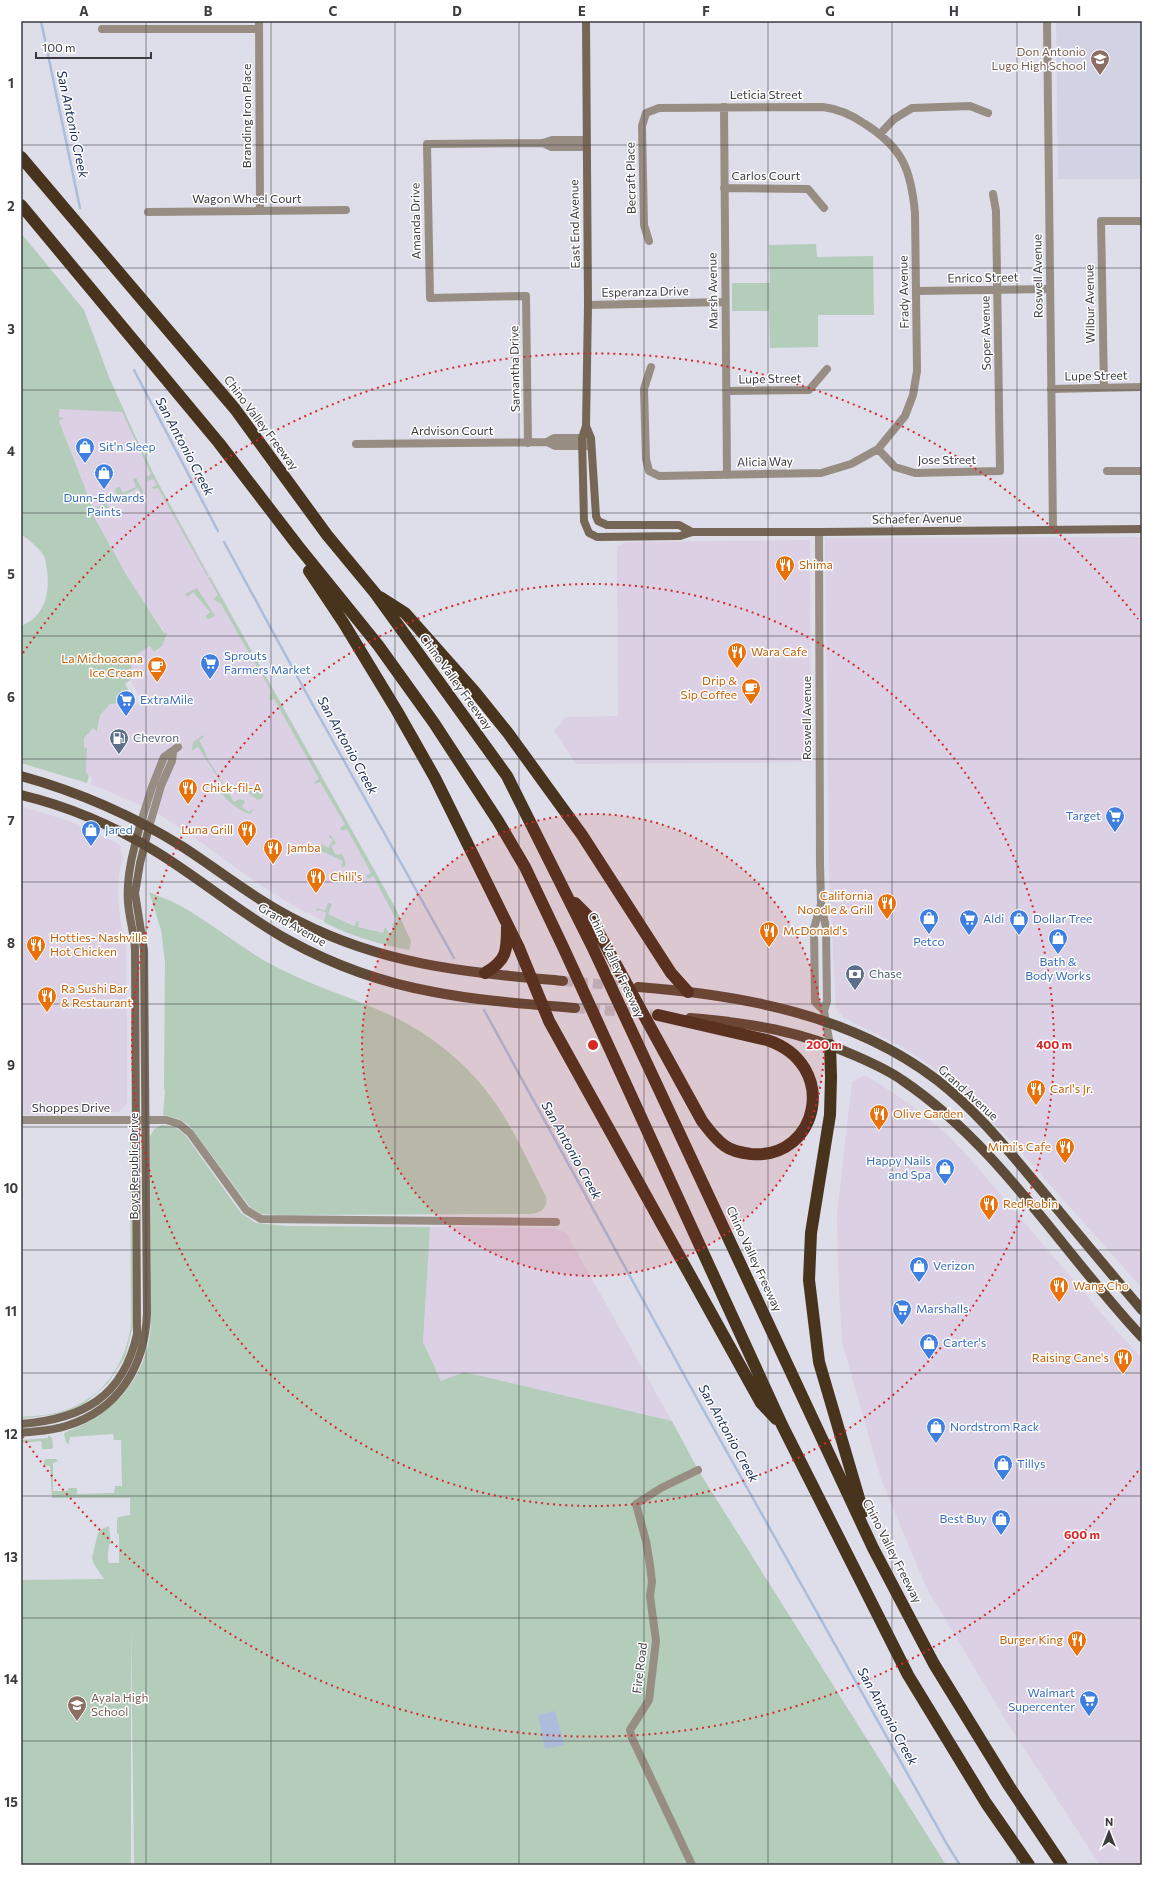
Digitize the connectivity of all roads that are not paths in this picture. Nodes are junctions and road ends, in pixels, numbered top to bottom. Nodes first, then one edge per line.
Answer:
1 (586, 21) edge
2 (1046, 21) edge
3 (259, 25) edge
4 (102, 29) dead end
5 (724, 107) junction
6 (646, 113) joint
7 (988, 113) dead end
8 (880, 134) junction
9 (586, 144) junction
10 (21, 157) edge
11 (724, 188) junction
12 (992, 194) dead end
13 (21, 205) edge
14 (824, 208) dead end
15 (346, 210) dead end
16 (260, 211) junction
17 (148, 212) dead end
18 (1142, 220) edge
19 (649, 241) dead end
20 (1050, 289) junction
21 (997, 290) junction
22 (916, 291) junction
23 (526, 296) joint
24 (725, 302) junction
25 (588, 305) junction
26 (652, 367) dead end
27 (828, 369) dead end
28 (1104, 387) junction
29 (1142, 387) edge
30 (1051, 389) junction
31 (726, 392) junction
32 (586, 426) junction
33 (582, 442) junction
34 (591, 442) junction
35 (528, 443) junction
36 (356, 444) dead end
37 (878, 449) junction
38 (1108, 470) dead end
39 (1000, 471) joint
40 (1142, 471) edge
41 (727, 475) junction
42 (598, 522) joint
43 (586, 528) joint
44 (1142, 529) edge
45 (1053, 530) junction
46 (692, 532) junction
47 (819, 532) junction
48 (298, 546) junction
49 (374, 593) junction
50 (176, 749) dead end
51 (21, 776) edge
52 (21, 795) edge
53 (145, 824) junction
54 (140, 843) junction
55 (568, 896) junction
56 (821, 903) junction
57 (507, 924) junction
58 (485, 973) junction
59 (531, 978) junction
60 (563, 981) tunnel mouth
61 (638, 987) tunnel mouth
62 (688, 992) junction
63 (542, 1005) junction
64 (575, 1008) tunnel mouth
65 (655, 1015) joint
66 (825, 1017) junction
67 (830, 1045) junction
68 (21, 1120) edge
69 (141, 1120) junction
70 (556, 1222) dead end
71 (1142, 1310) edge
72 (1142, 1337) edge
73 (21, 1424) edge
74 (782, 1425) junction
75 (21, 1433) edge
76 (698, 1470) dead end
77 (873, 1548) junction
78 (692, 1865) edge
79 (1029, 1865) edge
80 (1062, 1865) edge

1 - 9 main road, East End Avenue
2 - 20 street, Roswell Avenue
3 - 4 street
3 - 16 street, Branding Iron Place
5 - 6 street, Leticia Street
5 - 8 street, Leticia Street
5 - 11 street, Marsh Avenue
6 - 19 street, Becraft Place
7 - 8 street
8 - 22 street, Frady Avenue
9 - 23 street, Amanda Drive
9 - 25 main road, East End Avenue
10 - 49 highway, Chino Valley Freeway
11 - 14 street, Carlos Court
11 - 24 street, Marsh Avenue
12 - 21 street, Soper Avenue
13 - 48 highway
15 - 16 street, Wagon Wheel Court
16 - 17 street, Wagon Wheel Court
18 - 28 street, Wilbur Avenue
20 - 21 street, Enrico Street
20 - 30 street, Roswell Avenue
21 - 22 street, Enrico Street
21 - 39 street, Soper Avenue
22 - 37 street, Frady Avenue
23 - 35 street, Samantha Drive
24 - 25 street, Esperanza Drive
24 - 31 street, Marsh Avenue
25 - 32 main road, East End Avenue
26 - 41 street, Alicia Way
27 - 31 street, Lupe Street
28 - 29 street, Lupe Street
28 - 30 street, Lupe Street
30 - 45 street, Roswell Avenue
31 - 41 street, Marsh Avenue
32 - 33 main road, East End Avenue
32 - 34 main road, East End Avenue
33 - 34 street, Ardvison Court
33 - 35 street, Ardvison Court
33 - 43 main road, East End Avenue
34 - 42 main road, East End Avenue
35 - 36 street, Ardvison Court
37 - 39 street, Jose Street
37 - 41 street, Alicia Way
38 - 40 street
42 - 46 main road, Schaefer Avenue
43 - 46 main road, Schaefer Avenue
44 - 45 main road, Schaefer Avenue
45 - 47 main road, Schaefer Avenue
46 - 47 main road, Schaefer Avenue
47 - 56 street, Roswell Avenue
48 - 57 highway
48 - 74 highway
49 - 55 highway, Chino Valley Freeway
49 - 62 highway
50 - 53 street
51 - 53 main road, Grand Avenue
52 - 54 main road, Grand Avenue
53 - 54 main road, Boys Republic Drive
53 - 58 main road, Grand Avenue
54 - 63 main road, Grand Avenue
54 - 69 main road, Boys Republic Drive
55 - 65 highway
55 - 77 highway, Chino Valley Freeway
56 - 66 street, Roswell Avenue
56 - 66 street, Roswell Avenue
57 - 58 highway
57 - 59 highway
58 - 59 main road, Grand Avenue
59 - 60 main road, Grand Avenue
59 - 63 highway
61 - 62 main road, Grand Avenue
62 - 66 main road, Grand Avenue
63 - 64 main road, Grand Avenue
63 - 74 highway
65 - 67 main road
66 - 67 street, Roswell Avenue
66 - 71 main road, Grand Avenue
67 - 72 main road
67 - 77 highway
68 - 69 street, Shoppes Drive
69 - 70 street, Shoppes Drive
69 - 73 main road, Boys Republic Drive
69 - 75 main road, Boys Republic Drive
74 - 79 highway
76 - 78 street, Fire Road
77 - 80 highway, Chino Valley Freeway

